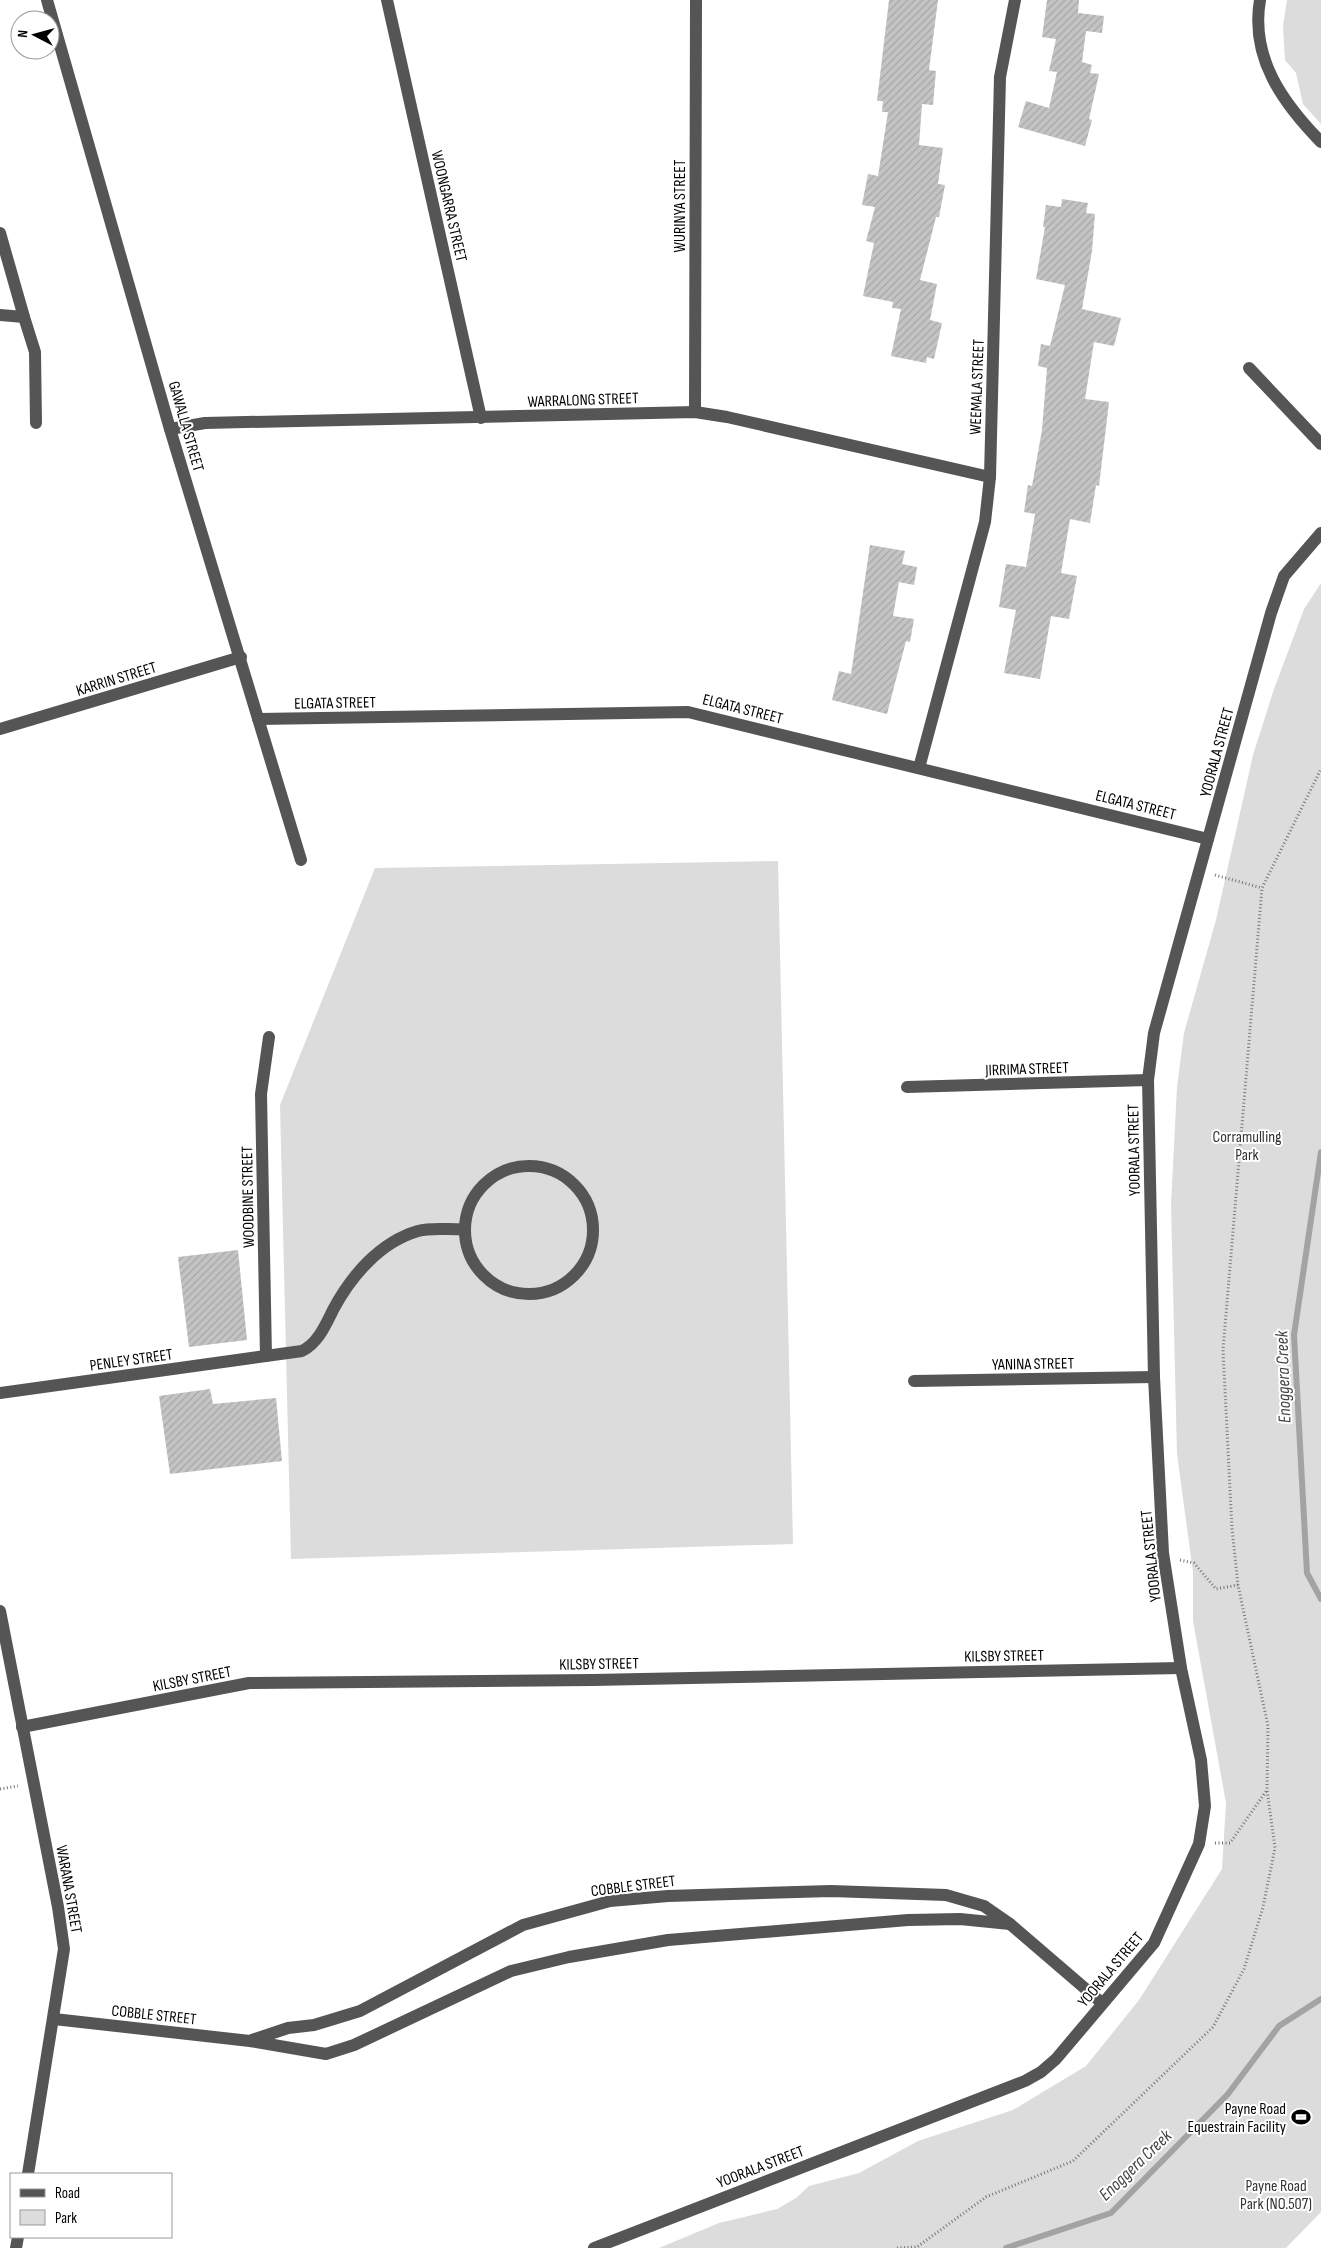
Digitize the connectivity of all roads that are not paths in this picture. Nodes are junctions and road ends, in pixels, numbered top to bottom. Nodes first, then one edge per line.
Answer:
1 (47, 0) edge
2 (387, 0) edge
3 (696, 0) edge
4 (1015, 0) edge
5 (1260, 0) edge
6 (1321, 142) edge
7 (0, 233) edge
8 (0, 315) edge
9 (24, 317) junction
10 (1249, 368) dead end
11 (695, 412) junction
12 (481, 418) junction
13 (36, 423) dead end
14 (170, 429) junction
15 (1321, 444) edge
16 (990, 477) junction
17 (1321, 533) edge
18 (241, 657) junction
19 (258, 719) junction
20 (0, 729) edge
21 (919, 768) junction
22 (1208, 839) junction
23 (301, 860) dead end
24 (269, 1037) dead end
25 (1148, 1080) junction
26 (907, 1087) dead end
27 (464, 1229) junction
28 (266, 1356) junction
29 (1154, 1377) junction
30 (914, 1381) dead end
31 (0, 1393) edge
32 (0, 1611) edge
33 (1181, 1668) junction
34 (22, 1727) junction
35 (1010, 1924) junction
36 (1102, 2003) junction
37 (54, 2019) junction
38 (250, 2041) junction
39 (28, 2173) edge
40 (594, 2248) edge

1 - 14 street, GAWALLA STREET
2 - 12 street, WOONGARRA STREET
3 - 11 street, WURINYA STREET
4 - 16 street, WEEMALA STREET
5 - 6 street
7 - 9 street
8 - 9 street
9 - 13 street
10 - 15 street
11 - 12 street, WARRALONG STREET
11 - 16 street, WARRALONG STREET
12 - 14 street, WARRALONG STREET
14 - 18 street, GAWALLA STREET
16 - 21 street, WEEMALA STREET
17 - 22 street, YOORALA STREET
18 - 19 street, GAWALLA STREET
18 - 20 street, KARRIN STREET
19 - 21 street, ELGATA STREET
19 - 23 street, GAWALLA STREET
21 - 22 street, ELGATA STREET
22 - 25 street, YOORALA STREET
24 - 28 street, WOODBINE STREET
25 - 26 street, JIRRIMA STREET
25 - 29 street, YOORALA STREET
27 - 27 street
27 - 28 street, PENLEY STREET
28 - 31 street, PENLEY STREET
29 - 30 street, YANINA STREET
29 - 33 street, YOORALA STREET
32 - 34 street, WARANA STREET
33 - 34 street, KILSBY STREET
33 - 36 street, YOORALA STREET
34 - 37 street, WARANA STREET
35 - 36 street, COBBLE STREET
35 - 38 street, COBBLE STREET
35 - 38 street, COBBLE STREET
36 - 40 street, YOORALA STREET
37 - 38 street, COBBLE STREET
37 - 39 street, WARANA STREET

